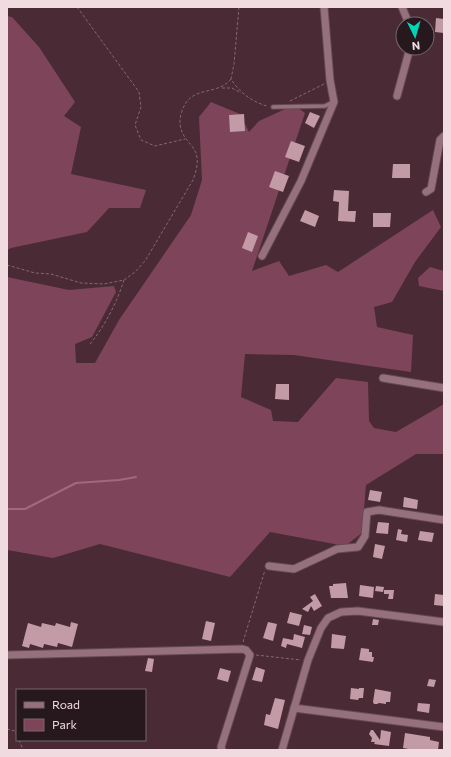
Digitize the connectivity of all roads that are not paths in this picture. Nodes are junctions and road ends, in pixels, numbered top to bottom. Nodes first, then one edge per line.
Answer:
1 (324, 7) edge
2 (408, 56) edge
3 (397, 96) dead end
4 (334, 102) junction
5 (273, 107) road end
6 (444, 136) edge
7 (426, 192) dead end
8 (262, 256) dead end
9 (383, 378) dead end
10 (444, 388) edge
11 (444, 520) edge
12 (269, 566) road end
13 (444, 622) edge
14 (7, 655) edge
15 (294, 708) junction
16 (444, 727) edge
17 (222, 750) edge
18 (282, 750) edge

1 - 4 street
2 - 3 street
4 - 5 lane
4 - 8 street
6 - 7 street
9 - 10 street
11 - 12 street
13 - 15 street
14 - 17 street
15 - 16 street
15 - 18 street

